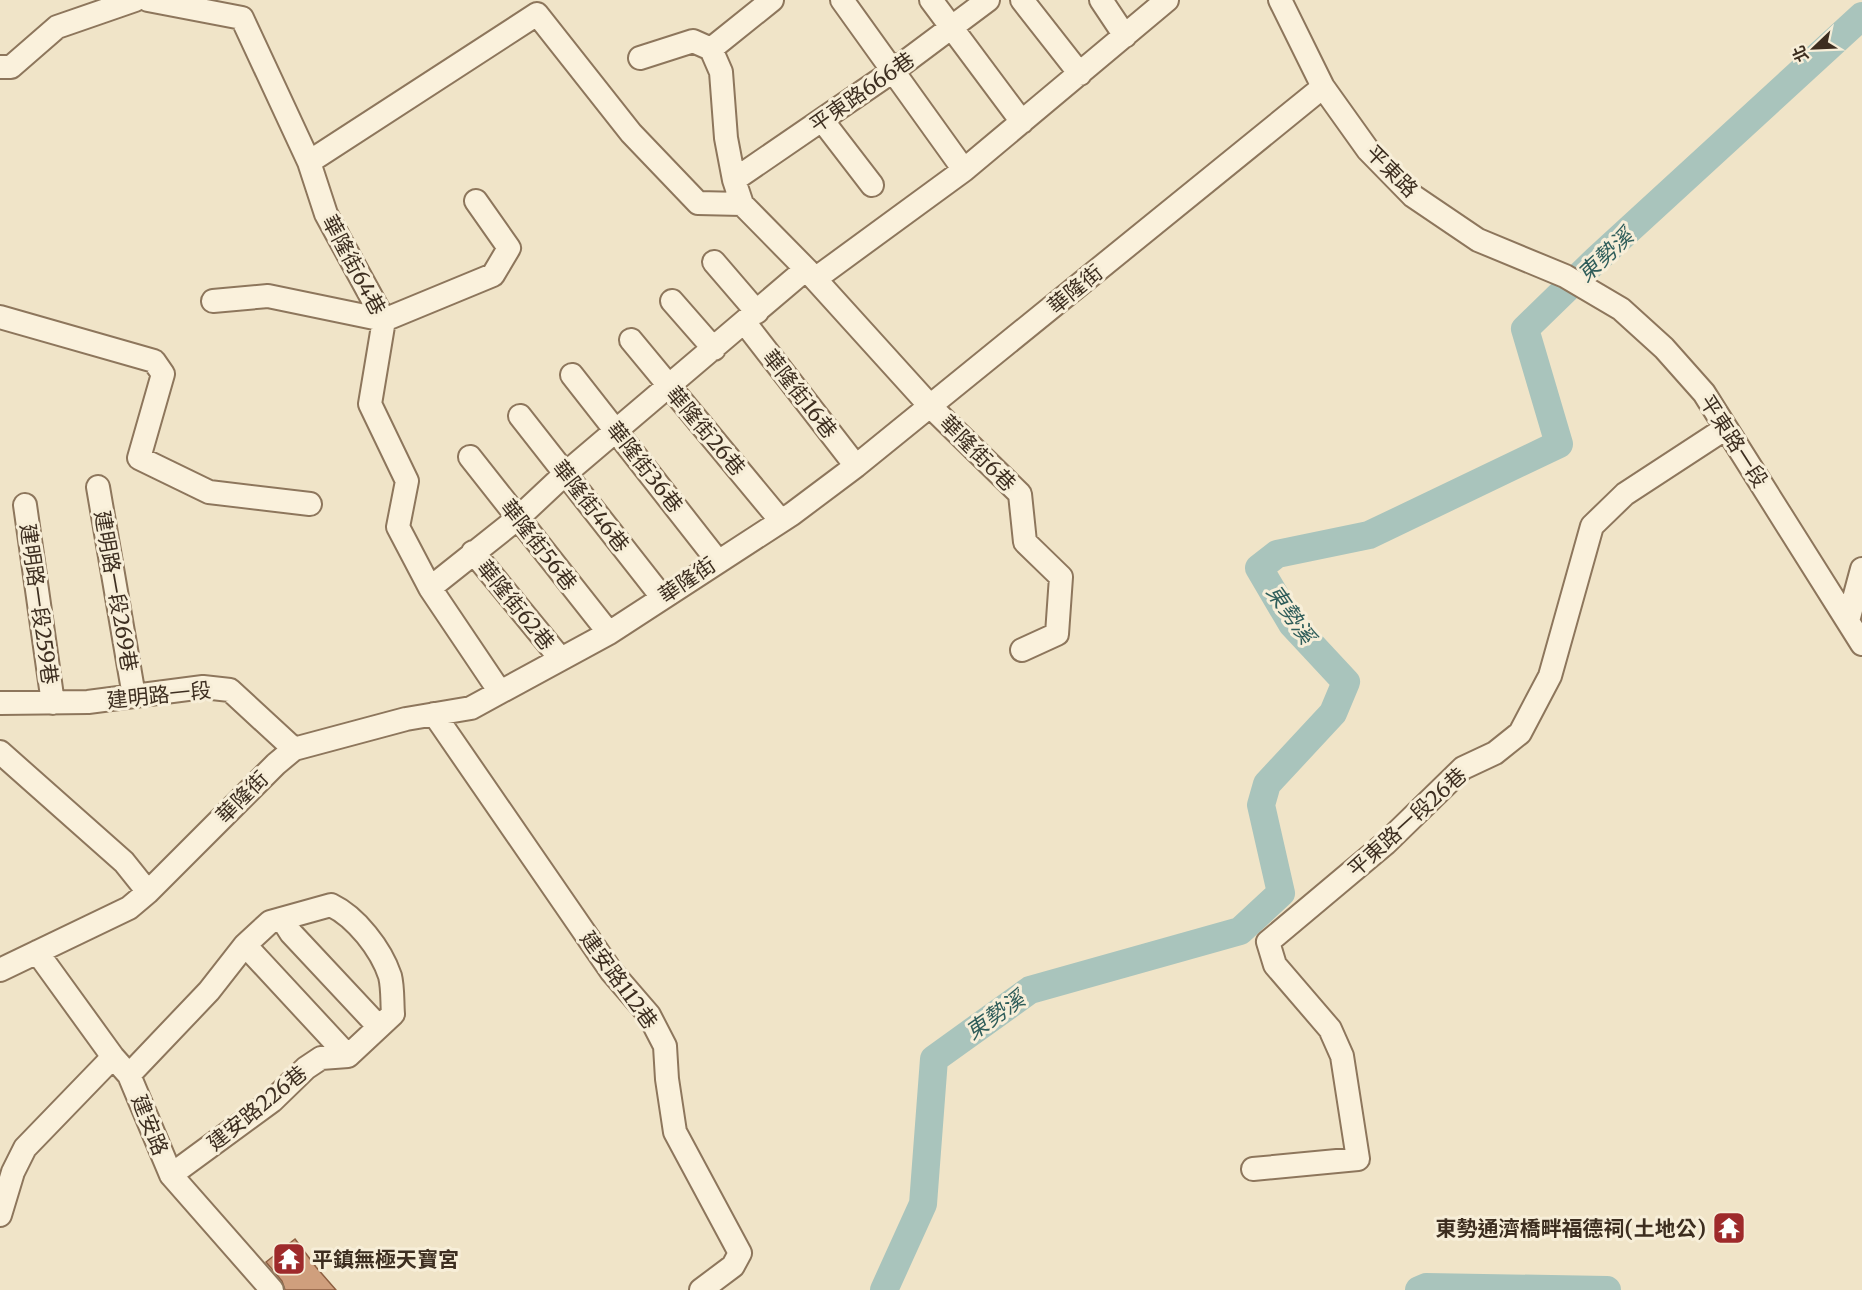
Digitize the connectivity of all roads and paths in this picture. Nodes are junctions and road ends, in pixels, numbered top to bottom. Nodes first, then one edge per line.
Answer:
1 (135, 0) edge
2 (148, 0) edge
3 (772, 0) edge
4 (842, 0) edge
5 (931, 0) edge
6 (988, 0) edge
7 (1022, 0) edge
8 (1101, 0) edge
9 (1167, 0) edge
10 (1287, 3) edge
11 (952, 27) junction
12 (1125, 36) junction
13 (711, 49) junction
14 (640, 58) dead end
15 (0, 67) edge
16 (892, 71) junction
17 (1080, 74) junction
18 (1323, 87) junction
19 (822, 120) junction
20 (1022, 122) junction
21 (309, 162) junction
22 (964, 170) junction
23 (734, 180) junction
24 (872, 185) dead end
25 (476, 201) dead end
26 (742, 204) junction
27 (714, 262) dead end
28 (810, 274) junction
29 (1566, 276) joint
30 (213, 301) dead end
31 (672, 301) dead end
32 (0, 317) edge
33 (751, 317) junction
34 (384, 320) junction
35 (631, 340) dead end
36 (714, 349) junction
37 (572, 375) dead end
38 (668, 386) junction
39 (931, 406) junction
40 (520, 417) dead end
41 (1726, 428) junction
42 (616, 430) junction
43 (470, 457) dead end
44 (856, 466) junction
45 (566, 473) junction
46 (98, 487) dead end
47 (310, 504) dead end
48 (25, 505) dead end
49 (518, 518) junction
50 (781, 521) junction
51 (472, 552) junction
52 (717, 560) junction
53 (1862, 569) edge
54 (430, 588) junction
55 (662, 597) junction
56 (1848, 621) junction
57 (609, 633) junction
58 (1862, 644) edge
59 (1022, 650) dead end
60 (560, 658) junction
61 (500, 692) junction
62 (134, 696) junction
63 (0, 703) edge
64 (52, 703) junction
65 (434, 714) junction
66 (294, 749) junction
67 (0, 752) edge
68 (148, 892) junction
69 (282, 919) junction
70 (245, 945) junction
71 (38, 952) junction
72 (0, 970) edge
73 (380, 1027) junction
74 (348, 1056) junction
75 (113, 1057) junction
76 (129, 1075) junction
77 (1253, 1170) dead end
78 (171, 1175) junction
79 (0, 1215) edge
80 (272, 1290) edge
81 (701, 1290) edge

1 - 15 street
2 - 21 street, 華隆街64巷
3 - 13 street
4 - 16 street
5 - 11 street
6 - 11 street, 平東路666巷
7 - 17 street
8 - 12 street
9 - 12 street
10 - 18 street, 平東路
11 - 16 street, 平東路666巷
11 - 20 street
12 - 17 street
13 - 14 street
13 - 23 street
16 - 19 street, 平東路666巷
16 - 22 street
17 - 20 street
18 - 29 street, 平東路
18 - 39 street, 華隆街
19 - 23 street, 平東路666巷
19 - 24 street
20 - 22 street
21 - 26 street
21 - 34 street, 華隆街64巷
22 - 28 street
23 - 26 street
25 - 34 street
26 - 28 street, 華隆街6巷
27 - 33 street, 華隆街16巷
28 - 33 street
28 - 39 street, 華隆街6巷
29 - 41 street, 平東路一段
30 - 34 street
31 - 36 street
32 - 47 street
33 - 36 street
33 - 44 street, 華隆街16巷
34 - 54 street, 華隆街64巷
35 - 38 street, 華隆街26巷
36 - 38 street
37 - 42 street, 華隆街36巷
38 - 42 street
38 - 50 street, 華隆街26巷
39 - 44 street, 華隆街
39 - 59 street, 華隆街6巷
40 - 45 street, 華隆街46巷
41 - 56 street, 平東路一段
41 - 77 street, 平東路一段26巷
42 - 45 street
42 - 52 street, 華隆街36巷
43 - 49 street, 華隆街56巷
44 - 50 street, 華隆街
45 - 49 street
45 - 55 street, 華隆街46巷
46 - 62 street, 建明路一段269巷
48 - 64 street, 建明路一段259巷
49 - 51 street
49 - 57 street, 華隆街56巷
50 - 52 street, 華隆街
51 - 54 street
51 - 60 street, 華隆街62巷
52 - 55 street, 華隆街
53 - 56 street
54 - 61 street, 華隆街64巷
55 - 57 street, 華隆街
56 - 58 street, 平東路一段
57 - 60 street, 華隆街
60 - 61 street, 華隆街
61 - 65 street, 華隆街
62 - 64 street, 建明路一段
62 - 66 street, 建明路一段
63 - 64 street, 建明路一段
65 - 66 street, 華隆街
65 - 81 street, 建安路112巷
66 - 68 street, 華隆街
67 - 68 street
68 - 71 street, 華隆街
69 - 70 street
69 - 73 street
69 - 73 street
70 - 74 street
70 - 76 street
71 - 72 street, 華隆街
71 - 75 street, 建安路
73 - 74 street
74 - 78 street, 建安路226巷
75 - 76 street, 建安路
75 - 79 street
76 - 78 street, 建安路
78 - 80 street, 建安路

